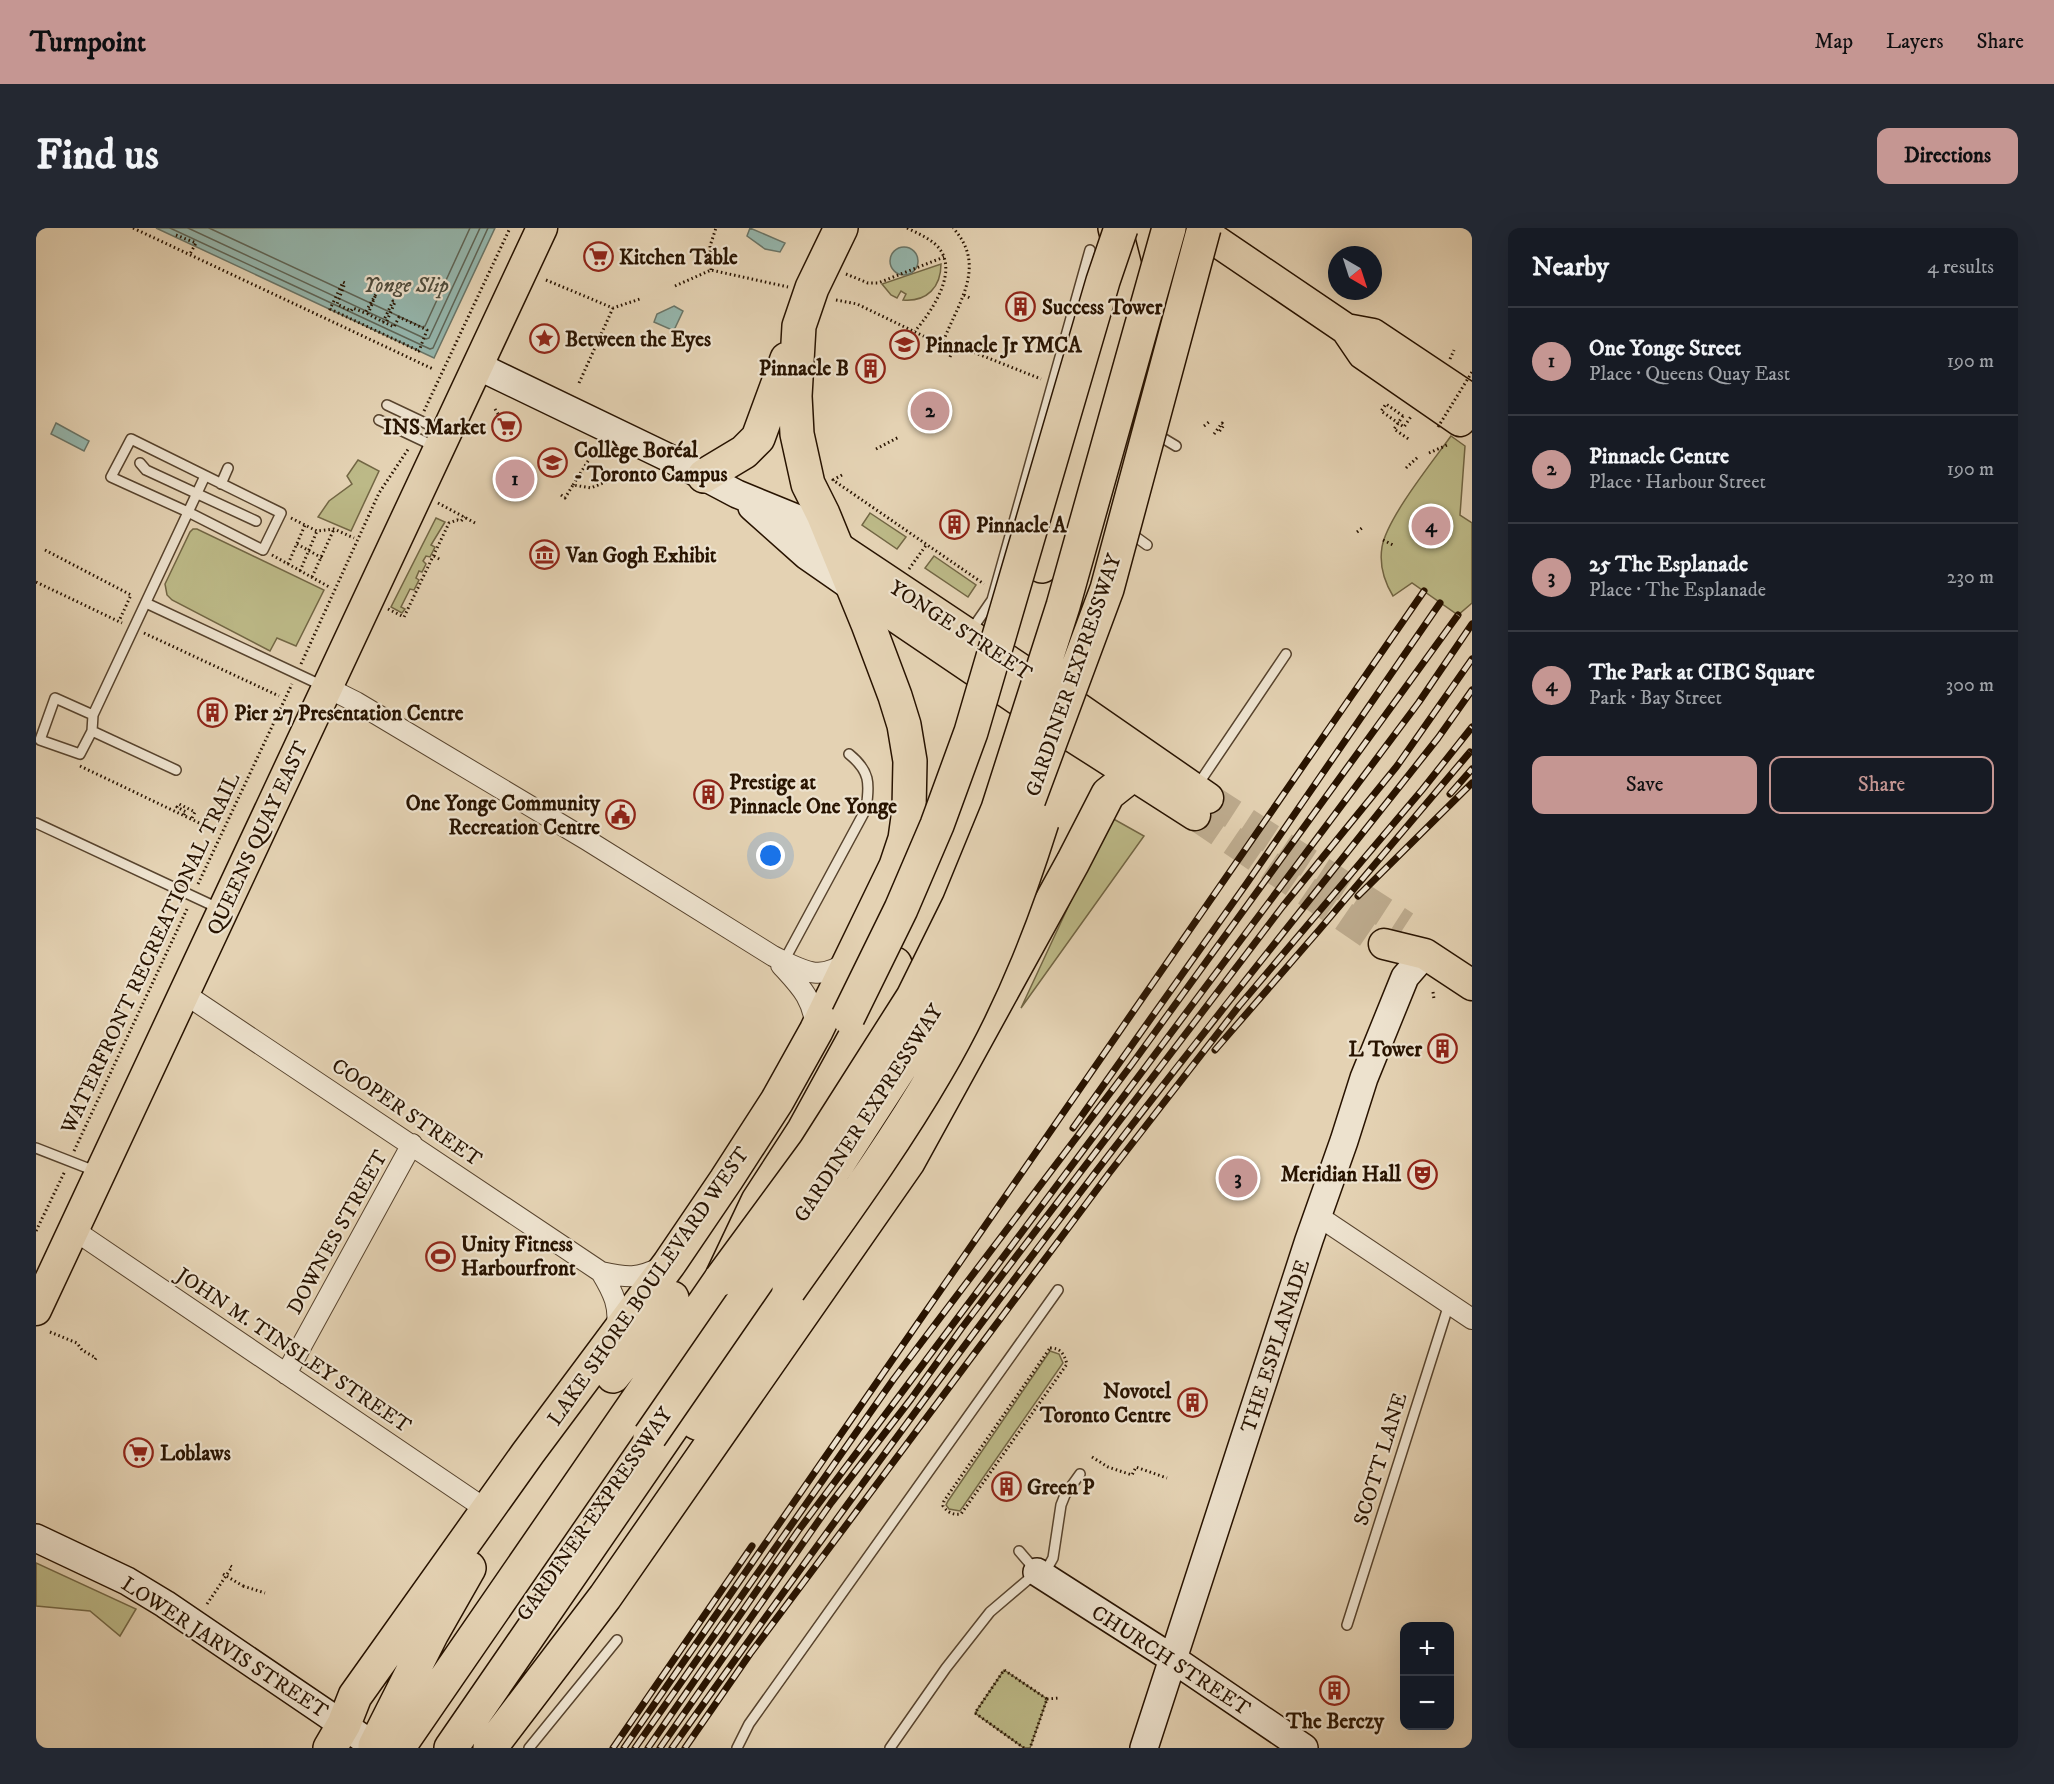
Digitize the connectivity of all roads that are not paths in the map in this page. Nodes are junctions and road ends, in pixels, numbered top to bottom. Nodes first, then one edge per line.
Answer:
1 (542, 228) edge
2 (841, 228) edge
3 (1115, 228) edge
4 (1121, 228) edge
5 (1169, 228) edge
6 (1186, 228) edge
7 (1197, 228) edge
8 (1204, 228) edge
9 (1090, 250) dead end
10 (1078, 257) dead end
11 (1088, 261) junction
12 (799, 326) junction
13 (478, 366) junction
14 (387, 405) dead end
15 (379, 420) dead end
16 (1133, 421) junction
17 (1454, 423) edge
18 (433, 440) junction
19 (1176, 446) dead end
20 (140, 463) dead end
21 (228, 468) dead end
22 (205, 476) junction
23 (704, 476) junction
24 (221, 484) junction
25 (196, 494) junction
26 (737, 494) junction
27 (189, 512) junction
28 (1107, 518) junction
29 (256, 521) dead end
30 (1147, 544) dead end
31 (836, 546) junction
32 (853, 588) junction
33 (1107, 589) junction
34 (146, 603) junction
35 (968, 636) junction
36 (1287, 654) dead end
37 (326, 687) junction
38 (1050, 705) junction
39 (93, 716) junction
40 (92, 731) junction
41 (849, 754) dead end
42 (176, 770) dead end
43 (1132, 775) junction
44 (1199, 801) junction
45 (36, 823) edge
46 (223, 911) junction
47 (1395, 935) tunnel mouth
48 (1425, 954) junction
49 (779, 958) junction
50 (853, 958) junction
51 (1472, 985) edge
52 (185, 994) junction
53 (816, 1031) junction
54 (890, 1112) junction
55 (412, 1144) junction
56 (36, 1148) edge
57 (100, 1173) junction
58 (1318, 1216) junction
59 (74, 1230) junction
60 (669, 1264) junction
61 (601, 1272) junction
62 (721, 1279) junction
63 (1058, 1290) dead end
64 (1449, 1304) junction
65 (1472, 1319) edge
66 (43, 1321) edge
67 (614, 1339) junction
68 (784, 1340) junction
69 (286, 1374) junction
70 (1080, 1474) dead end
71 (487, 1510) junction
72 (36, 1538) edge
73 (1019, 1551) dead end
74 (469, 1568) junction
75 (1040, 1574) junction
76 (1347, 1625) dead end
77 (617, 1640) dead end
78 (1173, 1659) junction
79 (492, 1714) junction
80 (337, 1736) edge
81 (383, 1747) edge
82 (428, 1748) edge
83 (451, 1748) edge
84 (463, 1748) edge
85 (488, 1748) edge
86 (529, 1748) edge
87 (737, 1748) edge
88 (890, 1748) edge
89 (1144, 1748) edge
90 (1304, 1748) edge

1 - 13 main road, QUEENS QUAY EAST
2 - 12 highway
3 - 62 highway, bridge
4 - 74 highway, bridge
5 - 62 highway, GARDINER EXPRESSWAY, bridge
6 - 16 highway
7 - 17 main road
8 - 33 highway, GARDINER EXPRESSWAY, bridge
9 - 11 lane
10 - 11 lane
11 - 35 lane
12 - 23 highway
12 - 31 highway, LAKE SHORE BOULEVARD WEST
13 - 18 main road, QUEENS QUAY EAST
13 - 23 main road, YONGE STREET
14 - 18 lane
15 - 18 lane
16 - 19 lane
16 - 28 highway
18 - 37 main road, QUEENS QUAY EAST
20 - 25 lane
21 - 24 lane
22 - 24 lane
22 - 25 lane
22 - 27 lane
23 - 26 main road, YONGE STREET
24 - 27 lane
25 - 27 lane
25 - 29 lane
26 - 31 main road, YONGE STREET
26 - 32 main road, YONGE STREET
27 - 34 lane
28 - 30 lane
28 - 38 highway
31 - 32 highway, LAKE SHORE BOULEVARD WEST
31 - 35 main road, YONGE STREET
32 - 38 main road, YONGE STREET
32 - 50 highway, LAKE SHORE BOULEVARD WEST
33 - 79 highway, bridge
33 - 82 highway, GARDINER EXPRESSWAY, bridge
34 - 37 lane
34 - 39 lane
35 - 38 main road, YONGE STREET
36 - 44 lane
37 - 46 main road, QUEENS QUAY EAST
37 - 49 street
38 - 43 main road, YONGE STREET
38 - 44 main road, YONGE STREET
38 - 54 highway
39 - 40 lane
39 - 40 lane
40 - 42 lane
41 - 49 lane
43 - 44 main road, YONGE STREET
43 - 68 highway
45 - 46 lane
46 - 52 main road, QUEENS QUAY EAST
47 - 48 main road
48 - 51 main road
48 - 58 main road, THE ESPLANADE
49 - 50 street
49 - 53 street
50 - 53 highway, LAKE SHORE BOULEVARD WEST
52 - 55 street, COOPER STREET
52 - 57 main road, QUEENS QUAY EAST
53 - 60 highway, LAKE SHORE BOULEVARD WEST
54 - 68 highway
54 - 83 highway
55 - 61 street, COOPER STREET
55 - 69 street, DOWNES STREET
56 - 57 lane
57 - 59 main road, QUEENS QUAY EAST
58 - 64 street
58 - 78 main road, THE ESPLANADE
59 - 66 main road, QUEENS QUAY EAST
59 - 69 street, JOHN M. TINSLEY STREET
60 - 61 street, COOPER STREET
60 - 67 highway, LAKE SHORE BOULEVARD WEST
61 - 67 street, COOPER STREET
62 - 81 highway, GARDINER EXPRESSWAY
63 - 87 lane
64 - 65 street
64 - 76 lane, SCOTT LANE
67 - 71 highway, LAKE SHORE BOULEVARD WEST
68 - 85 highway
69 - 71 street, JOHN M. TINSLEY STREET
70 - 75 lane
71 - 80 highway, LAKE SHORE BOULEVARD WEST
72 - 80 main road, LOWER JARVIS STREET
73 - 75 lane
74 - 80 highway
74 - 81 highway
75 - 78 main road, CHURCH STREET
75 - 88 lane
77 - 86 lane
78 - 89 main road, THE ESPLANADE
78 - 90 main road, CHURCH STREET
79 - 84 highway
79 - 85 highway
80 - 81 main road, LOWER JARVIS STREET

